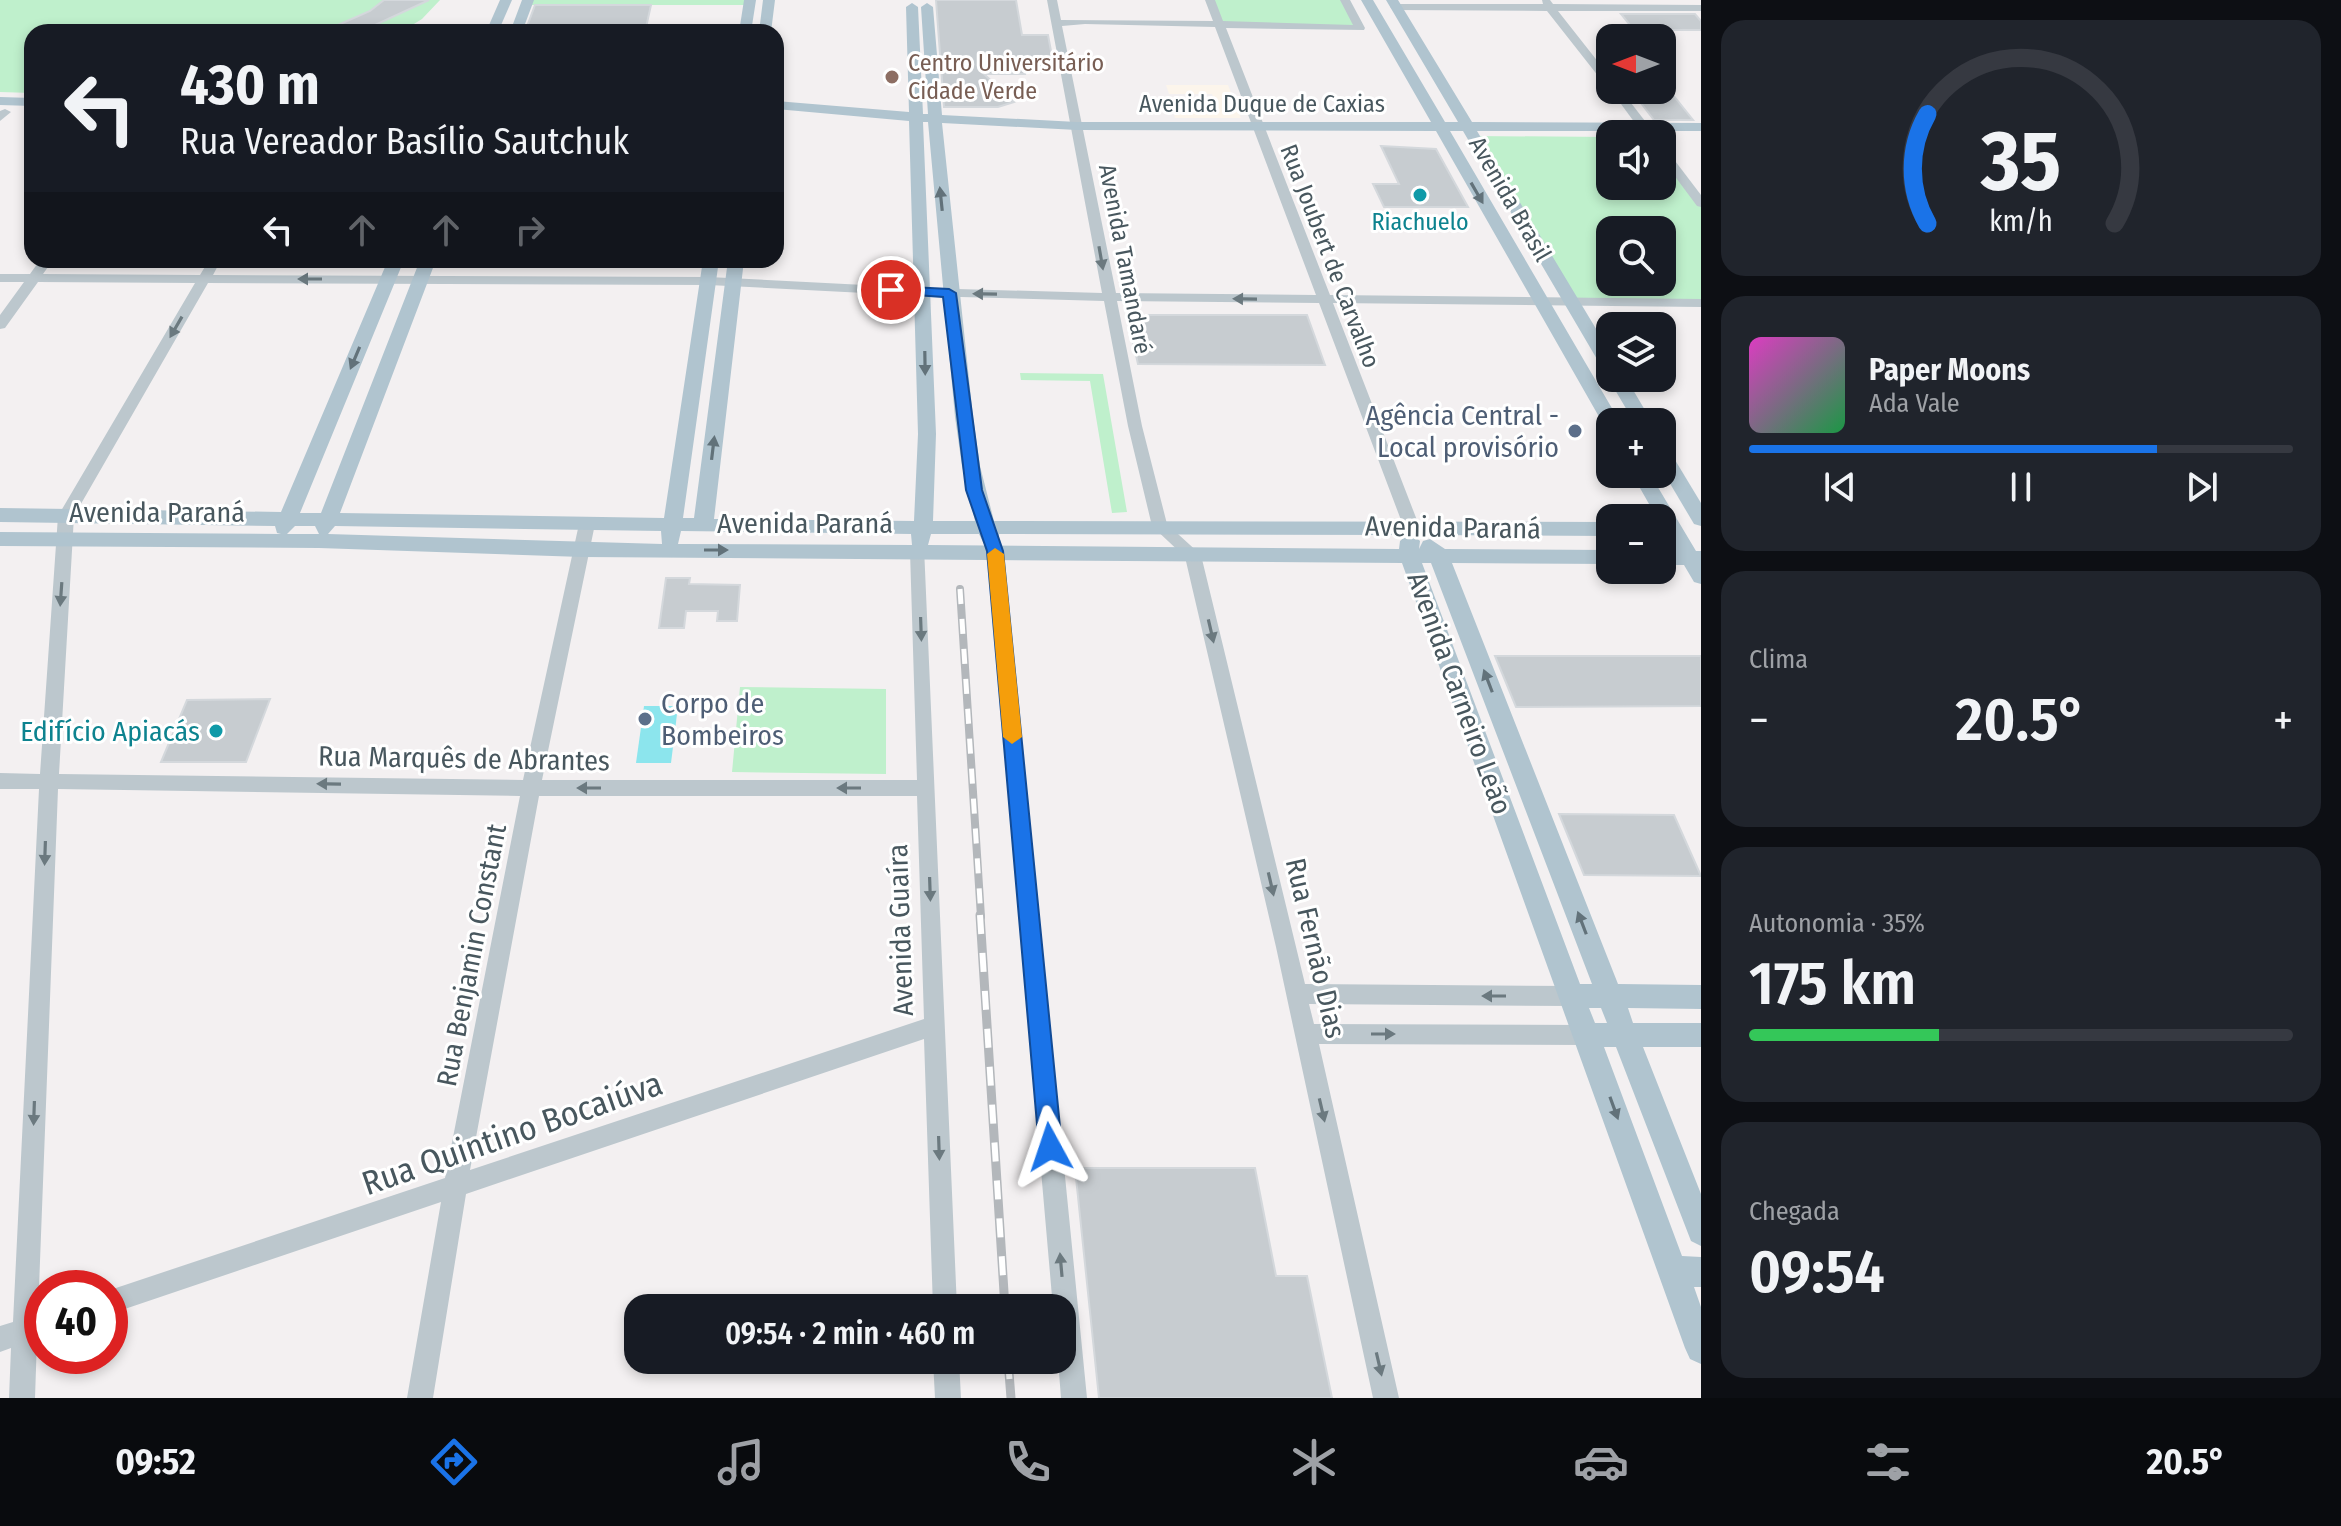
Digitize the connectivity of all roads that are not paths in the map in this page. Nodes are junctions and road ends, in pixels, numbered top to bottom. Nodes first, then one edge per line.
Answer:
1 (506, 0) edge
2 (528, 0) edge
3 (750, 0) edge
4 (769, 0) edge
5 (1052, 0) edge
6 (1210, 0) edge
7 (1345, 0) edge
8 (1367, 0) edge
9 (1410, 0) edge
10 (1696, 0) edge
11 (1394, 3) edge
12 (1548, 4) edge
13 (912, 7) dead end
14 (927, 7) dead end
15 (1422, 7) junction
16 (1701, 7) edge
17 (1056, 23) junction
18 (496, 24) edge
19 (519, 24) edge
20 (746, 24) edge
21 (766, 24) edge
22 (1220, 26) junction
23 (1596, 66) edge
24 (24, 104) edge
25 (1626, 104) edge
26 (784, 105) edge
27 (812, 106) junction
28 (1, 111) edge
29 (24, 112) edge
30 (784, 115) edge
31 (850, 119) junction
32 (1638, 120) edge
33 (917, 122) junction
34 (1006, 123) junction
35 (936, 124) junction
36 (1349, 126) junction
37 (1533, 126) junction
38 (1145, 127) junction
39 (1701, 127) edge
40 (1596, 128) edge
41 (1676, 128) edge
42 (1441, 130) junction
43 (1470, 130) junction
44 (977, 131) junction
45 (1078, 131) junction
46 (1258, 131) junction
47 (1188, 136) junction
48 (1312, 137) junction
49 (1578, 137) junction
50 (1596, 137) edge
51 (1676, 137) edge
52 (1701, 138) edge
53 (1676, 170) edge
54 (1701, 203) edge
55 (41, 268) edge
56 (210, 268) edge
57 (393, 268) edge
58 (425, 268) edge
59 (710, 268) edge
60 (735, 268) edge
61 (0, 278) edge
62 (33, 279) junction
63 (204, 279) junction
64 (388, 280) junction
65 (420, 280) junction
66 (709, 281) junction
67 (733, 282) junction
68 (923, 292) junction
69 (949, 293) junction
70 (1108, 297) junction
71 (1323, 301) junction
72 (1540, 302) junction
73 (1572, 302) junction
74 (1701, 303) edge
75 (0, 325) edge
76 (1596, 342) edge
77 (1603, 408) edge
78 (1676, 477) edge
79 (0, 515) edge
80 (66, 516) junction
81 (229, 517) junction
82 (288, 517) junction
83 (328, 518) junction
84 (1701, 519) edge
85 (531, 524) junction
86 (587, 524) junction
87 (673, 525) junction
88 (703, 525) junction
89 (1058, 526) junction
90 (1160, 526) junction
91 (841, 527) junction
92 (922, 527) junction
93 (986, 527) junction
94 (1324, 527) junction
95 (1412, 528) junction
96 (1499, 529) junction
97 (1596, 529) edge
98 (1676, 530) edge
99 (1701, 530) edge
100 (1676, 538) edge
101 (0, 539) edge
102 (64, 539) junction
103 (172, 541) junction
104 (278, 541) junction
105 (319, 541) junction
106 (473, 546) junction
107 (802, 549) junction
108 (582, 550) junction
109 (669, 551) junction
110 (918, 551) junction
111 (995, 551) junction
112 (1098, 553) junction
113 (1286, 554) junction
114 (1409, 554) junction
115 (1438, 554) junction
116 (1193, 555) junction
117 (1549, 556) junction
118 (1596, 557) edge
119 (1696, 558) edge
120 (1701, 577) edge
121 (49, 780) junction
122 (0, 781) edge
123 (531, 788) junction
124 (927, 788) junction
125 (1296, 994) junction
126 (1572, 996) junction
127 (1610, 996) junction
128 (1701, 997) edge
129 (935, 1025) junction
130 (1305, 1034) junction
131 (1587, 1035) junction
132 (1626, 1035) junction
133 (1701, 1035) edge
134 (455, 1189) junction
135 (1701, 1231) edge
136 (35, 1270) edge
137 (1687, 1272) edge
138 (945, 1294) edge
139 (128, 1296) edge
140 (24, 1331) edge
141 (0, 1339) edge
142 (1701, 1348) edge
143 (26, 1374) edge
144 (947, 1374) edge
145 (22, 1398) edge
146 (420, 1398) edge
147 (948, 1398) edge
148 (1074, 1398) edge
149 (1386, 1398) edge

1 - 18 main road
2 - 19 main road
3 - 20 main road
4 - 21 main road
5 - 17 street, Avenida Tamandaré
6 - 22 street, Rua Joubert de Carvalho
7 - 22 street
8 - 42 main road, Avenida Brasil
9 - 15 street
10 - 16 street
11 - 15 street
11 - 43 main road, Avenida Brasil
12 - 15 street
12 - 16 street
12 - 23 street
13 - 33 main road
14 - 35 main road
17 - 22 street
17 - 45 street, Avenida Tamandaré
22 - 46 street, Rua Joubert de Carvalho
24 - 28 main road
25 - 32 street
26 - 27 main road, Avenida Duque de Caxias
27 - 31 main road
27 - 33 main road, Avenida Duque de Caxias
28 - 29 main road
30 - 31 main road, Avenida Duque de Caxias
31 - 33 main road, Avenida Duque de Caxias
33 - 35 main road, Avenida Duque de Caxias
33 - 68 main road
34 - 35 main road, Avenida Duque de Caxias
34 - 44 main road
34 - 45 main road, Avenida Duque de Caxias
35 - 44 main road, Avenida Duque de Caxias
69 -> 35 main road
36 - 42 main road, Avenida Duque de Caxias
36 - 46 main road, Avenida Duque de Caxias
36 - 48 main road
37 - 40 main road, Avenida Duque de Caxias
37 - 43 main road, Avenida Duque de Caxias
37 - 49 main road
38 - 45 main road, Avenida Duque de Caxias
38 - 46 main road, Avenida Duque de Caxias
38 - 47 main road
39 - 41 main road, Avenida Duque de Caxias
42 - 43 main road, Avenida Duque de Caxias
42 - 48 main road, Avenida Duque de Caxias
42 -> 72 main road, Avenida Brasil
43 - 49 main road, Avenida Duque de Caxias
43 - 73 main road, Avenida Brasil
44 - 45 main road, Avenida Duque de Caxias
45 - 47 main road, Avenida Duque de Caxias
45 -> 70 street, Avenida Tamandaré
46 - 47 main road, Avenida Duque de Caxias
46 - 48 main road, Avenida Duque de Caxias
46 - 71 street, Rua Joubert de Carvalho
49 - 50 main road, Avenida Duque de Caxias
51 - 52 main road
53 - 54 street
55 - 62 street
56 - 63 street
57 - 64 main road
58 - 65 main road
59 - 66 main road
60 - 67 main road
61 - 62 street
62 - 63 street
62 - 75 street
64 -> 63 street
63 -> 80 street
64 - 65 street
64 -> 82 main road
65 - 66 street
65 - 83 main road
66 - 67 street
66 - 87 main road
67 - 68 street
88 -> 67 main road
68 - 69 street
68 -> 92 main road
70 -> 69 street
69 - 93 main road
71 -> 70 street
70 - 90 street, Avenida Tamandaré
71 - 72 street
71 - 95 street, Rua Joubert de Carvalho
72 - 73 street
72 - 77 main road, Avenida Brasil
73 - 74 street
73 - 76 main road, Avenida Brasil
78 - 84 main road
79 - 80 main road, Avenida Paraná
80 - 81 main road, Avenida Paraná
80 - 102 street
81 - 82 main road, Avenida Paraná
81 - 103 main road
82 - 83 main road, Avenida Paraná
82 - 104 main road
83 - 85 main road, Avenida Paraná
83 - 105 main road
85 - 86 main road, Avenida Paraná
85 - 106 main road
86 - 87 main road, Avenida Paraná
86 - 108 street, Rua Benjamin Constant
87 - 88 main road, Avenida Paraná
87 - 109 main road
88 - 91 main road, Avenida Paraná
89 - 90 main road, Avenida Paraná
89 - 93 main road, Avenida Paraná
89 - 112 main road
90 - 94 main road, Avenida Paraná
90 - 116 street
91 - 92 main road, Avenida Paraná
91 - 107 main road
92 - 93 main road, Avenida Paraná
92 - 110 main road
93 - 111 main road
94 - 95 main road, Avenida Paraná
94 - 113 main road
95 - 96 main road, Avenida Paraná
95 - 114 main road, Avenida Carneiro Leão
95 - 115 main road, Avenida Carneiro Leão
96 - 97 main road, Avenida Paraná
96 - 117 main road
98 - 99 main road
100 - 119 main road
101 - 102 main road, Avenida Paraná
102 - 103 main road, Avenida Paraná
102 -> 121 street
103 - 104 main road, Avenida Paraná
104 - 105 main road, Avenida Paraná
105 - 106 main road, Avenida Paraná
106 - 108 main road, Avenida Paraná
109 -> 107 main road, Avenida Paraná
107 - 110 main road, Avenida Paraná
108 - 109 main road, Avenida Paraná
108 - 123 street, Rua Benjamin Constant
110 - 111 main road, Avenida Paraná
110 -> 124 street, Avenida Guaíra
111 - 112 main road, Avenida Paraná
148 -> 111 street
112 - 116 main road, Avenida Paraná
113 - 114 main road, Avenida Paraná
113 - 116 main road, Avenida Paraná
114 - 115 main road, Avenida Paraná
114 - 126 main road, Avenida Carneiro Leão
115 - 117 main road, Avenida Paraná
127 -> 115 main road, Avenida Carneiro Leão
116 -> 125 street, Rua Fernão Dias
117 - 118 main road, Avenida Paraná
119 - 120 main road
121 - 122 street, Rua Marquês de Abrantes
123 -> 121 street, Rua Marquês de Abrantes
121 -> 136 street
124 -> 123 street, Rua Marquês de Abrantes
123 - 134 street, Rua Benjamin Constant
124 -> 129 street, Avenida Guaíra
126 -> 125 street
125 - 130 street, Rua Fernão Dias
126 - 127 main road
126 - 131 main road, Avenida Carneiro Leão
127 - 128 main road
127 - 132 main road, Avenida Carneiro Leão
129 - 134 street, Rua Quintino Bocaiúva
129 -> 138 street, Avenida Guaíra
130 -> 131 street
130 -> 149 street, Rua Fernão Dias
131 - 132 main road
131 -> 137 main road, Avenida Carneiro Leão
132 - 133 main road
132 - 135 main road, Avenida Carneiro Leão
134 - 139 street, Rua Quintino Bocaiúva
134 - 146 street, Rua Benjamin Constant
137 - 142 main road, Avenida Carneiro Leão
140 - 141 street
143 - 145 street
144 - 147 street

